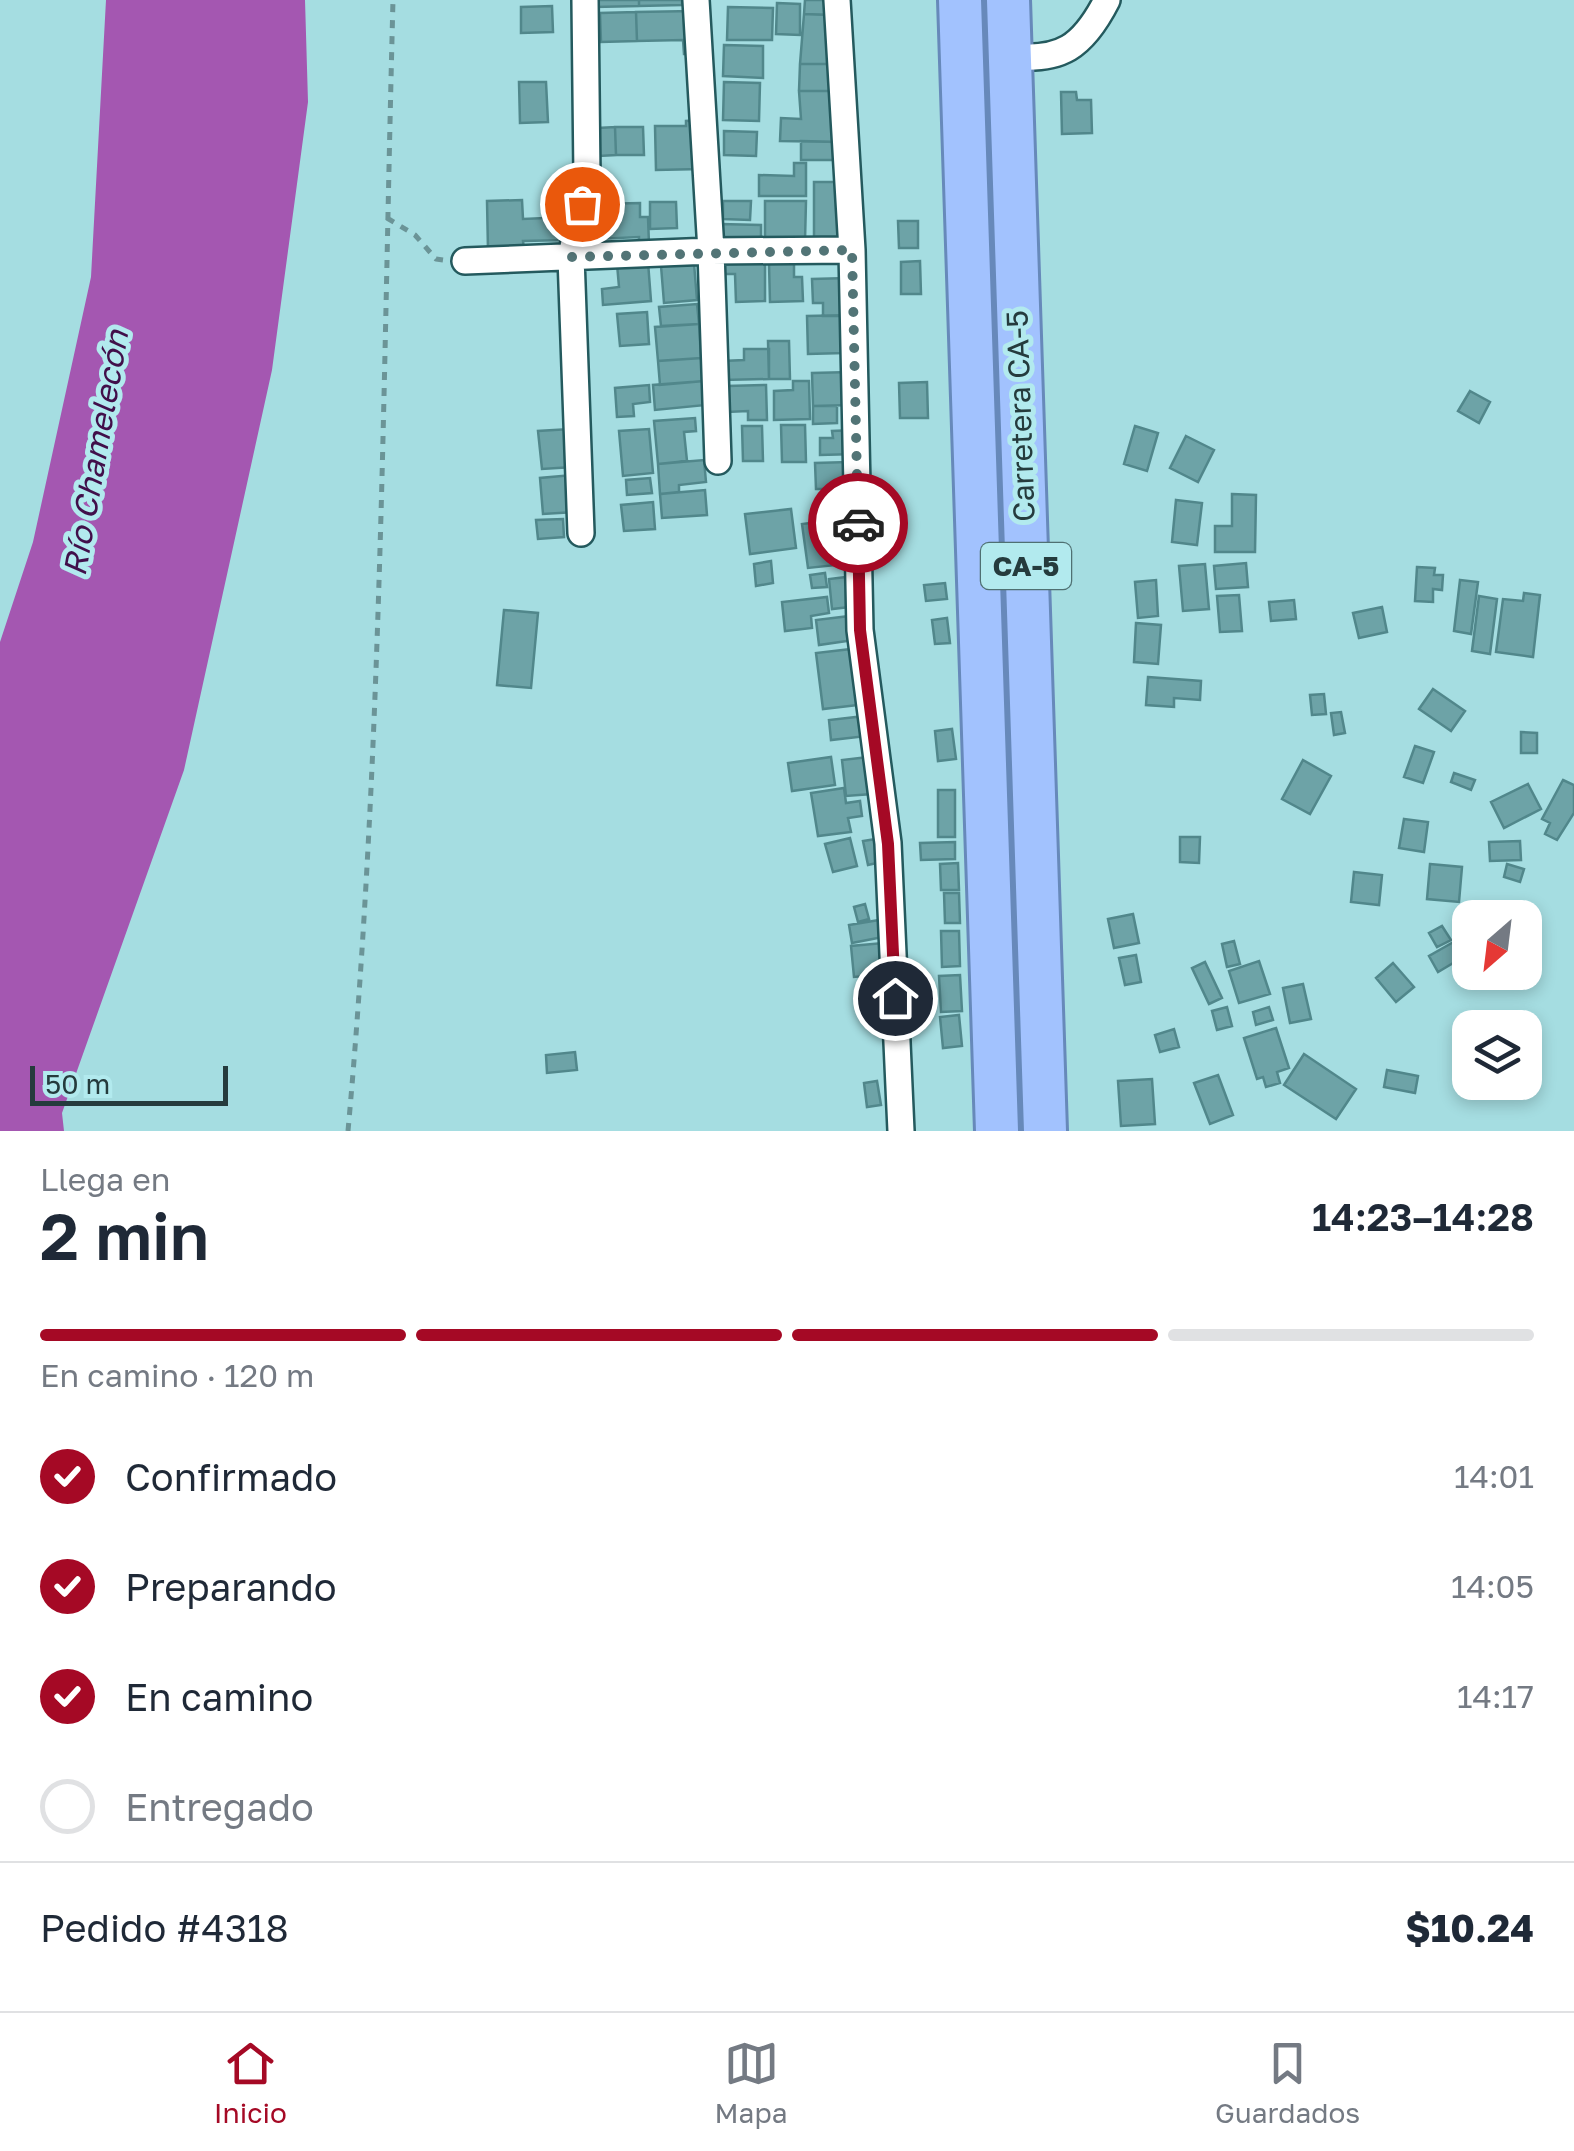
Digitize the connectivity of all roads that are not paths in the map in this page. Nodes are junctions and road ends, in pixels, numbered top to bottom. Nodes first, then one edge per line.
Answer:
1 (585, 0) edge
2 (696, 0) edge
3 (837, 0) edge
4 (960, 0) edge
5 (1008, 0) edge
6 (1107, 0) edge
7 (1009, 56) junction
8 (852, 250) junction
9 (711, 252) junction
10 (572, 257) junction
11 (465, 261) road end
12 (718, 461) dead end
13 (581, 533) dead end
14 (901, 1131) edge
15 (997, 1131) edge
16 (1045, 1131) edge

1 - 10 street
2 - 9 street
3 - 8 street
4 - 15 highway, Carretera CA-5 / CA-5
5 - 7 highway, Carretera CA-5 / CA-5
6 - 7 street
7 - 16 highway, Carretera CA-5 / CA-5
8 - 9 street
8 - 14 street
9 - 10 street
9 - 12 street
10 - 11 street
10 - 13 street

